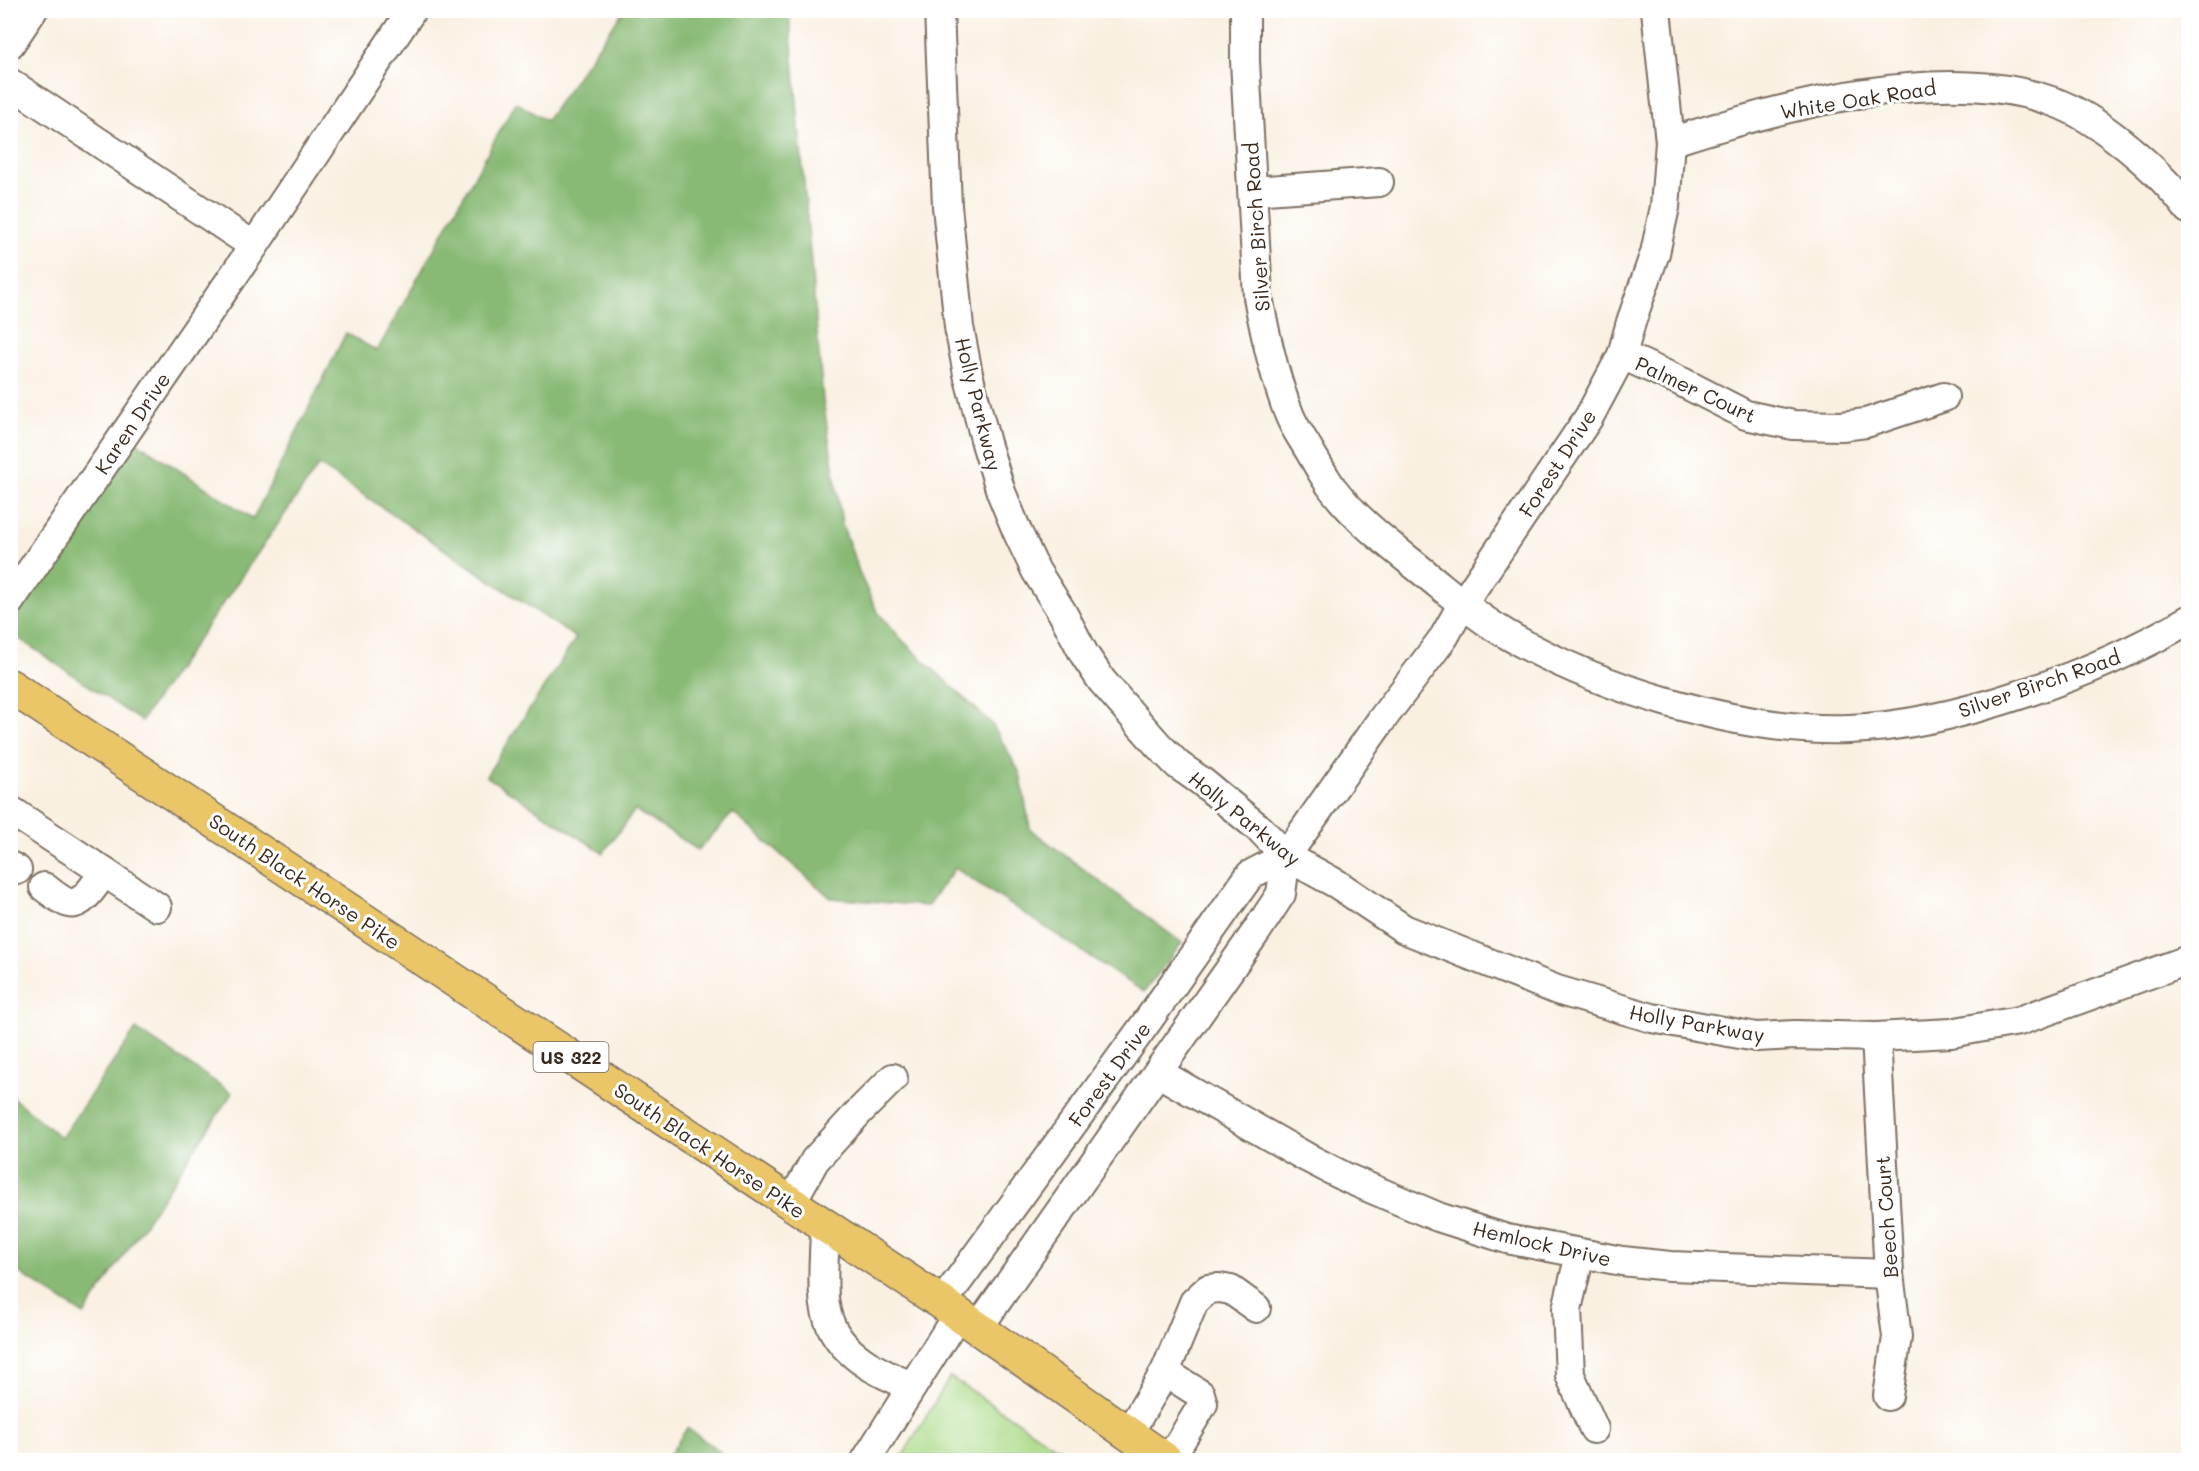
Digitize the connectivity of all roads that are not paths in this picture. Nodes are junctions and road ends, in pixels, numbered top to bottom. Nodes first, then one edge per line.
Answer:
1 (33, 10) edge
2 (412, 10) edge
3 (939, 10) edge
4 (1245, 10) edge
5 (1656, 10) edge
6 (10, 44) edge
7 (10, 84) edge
8 (1670, 142) junction
9 (1379, 182) dead end
10 (1253, 191) junction
11 (2188, 209) edge
12 (254, 246) junction
13 (1622, 355) junction
14 (1944, 396) dead end
15 (10, 601) edge
16 (1462, 605) junction
17 (2188, 620) edge
18 (10, 686) edge
19 (10, 810) edge
20 (1286, 856) junction
21 (104, 872) junction
22 (44, 887) dead end
23 (158, 908) dead end
24 (2188, 960) edge
25 (1876, 1037) junction
26 (1159, 1073) junction
27 (893, 1078) dead end
28 (791, 1203) junction
29 (825, 1225) junction
30 (1580, 1254) junction
31 (1889, 1274) junction
32 (1256, 1308) dead end
33 (959, 1315) junction
34 (1165, 1372) junction
35 (912, 1386) junction
36 (1888, 1396) dead end
37 (1594, 1429) dead end
38 (1128, 1434) junction
39 (866, 1461) edge
40 (1167, 1461) edge

1 - 6 street
2 - 12 street, Karen Drive
3 - 20 street, Holly Parkway
4 - 10 street, Silver Birch Road
5 - 8 street, Forest Drive
7 - 12 street
8 - 11 street, White Oak Road
8 - 13 street, Forest Drive
9 - 10 street
10 - 16 street, Silver Birch Road
12 - 15 street, Karen Drive
13 - 14 street, Palmer Court
13 - 16 street, Forest Drive
16 - 17 street, Silver Birch Road
16 - 20 street, Forest Drive
18 - 28 highway, South Black Horse Pike / US 322
19 - 21 street
20 - 25 street, Holly Parkway
20 - 26 street, Forest Drive
20 - 33 street, Forest Drive
21 - 22 street
21 - 23 street
24 - 25 street, Holly Parkway
25 - 31 street, Beech Court
26 - 30 street, Hemlock Drive
26 - 33 street, Forest Drive
27 - 28 street
28 - 29 highway, South Black Horse Pike / US 322
29 - 33 highway, South Black Horse Pike / US 322
29 - 35 street
30 - 31 street, Hemlock Drive
30 - 37 street
31 - 36 street, Beech Court
32 - 34 street
33 - 35 street
33 - 38 highway, South Black Horse Pike / US 322
34 - 38 street
34 - 40 street
35 - 39 street
38 - 40 highway, South Black Horse Pike / US 322

